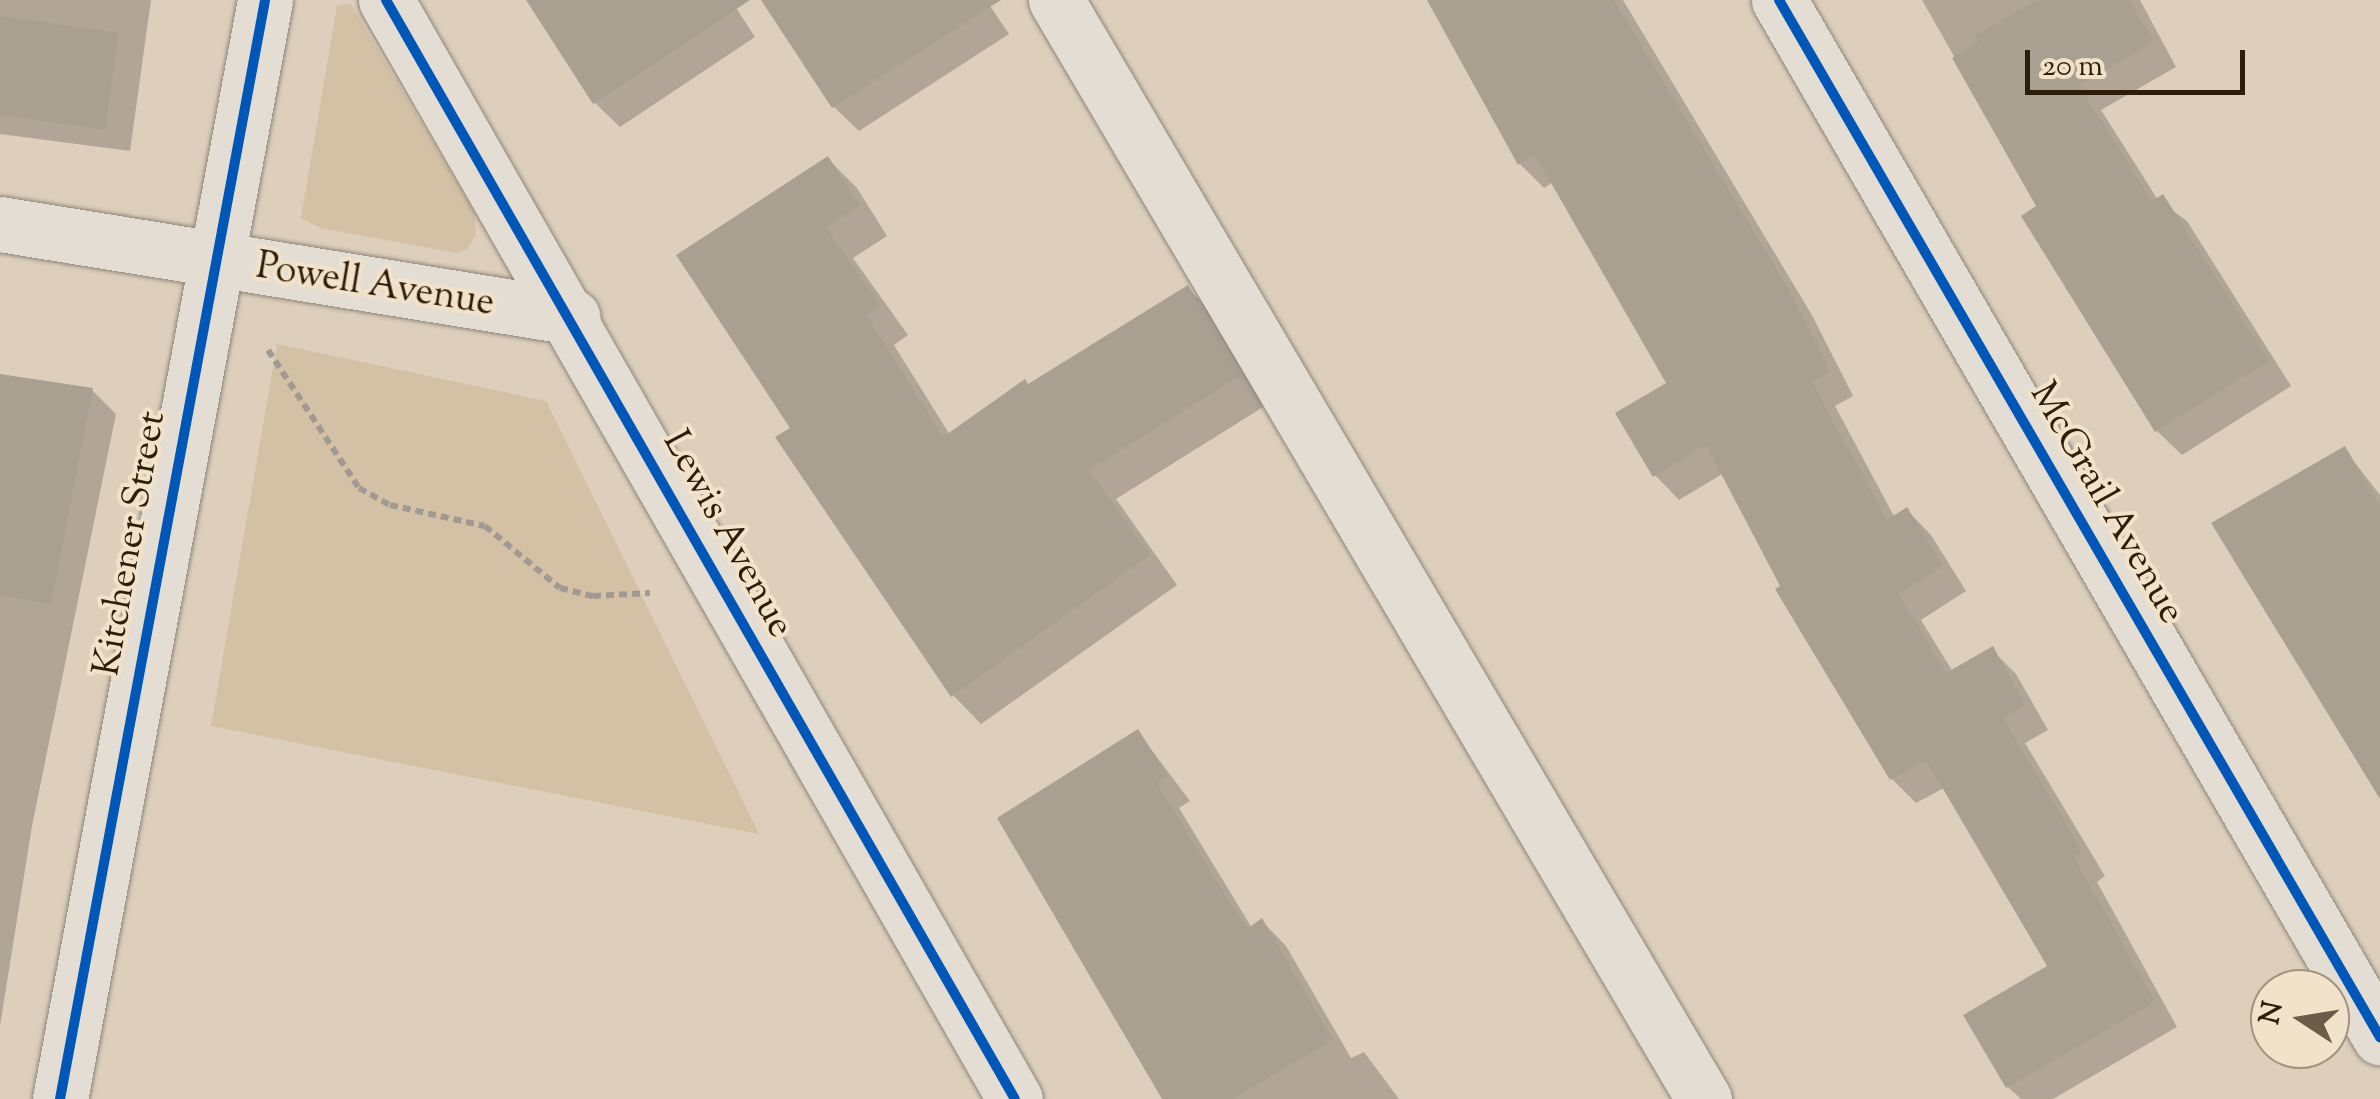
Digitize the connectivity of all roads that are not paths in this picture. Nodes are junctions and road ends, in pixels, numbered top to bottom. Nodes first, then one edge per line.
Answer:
1 (264, 0) edge
2 (386, 0) edge
3 (1056, 0) edge
4 (1779, 0) edge
5 (0, 224) edge
6 (214, 263) junction
7 (573, 318) junction
8 (2380, 1038) edge
9 (60, 1099) edge
10 (1015, 1099) edge
11 (1704, 1099) edge

1 - 6 street, Kitchener Street
2 - 7 street, Lewis Avenue
3 - 11 street
4 - 8 street, McGrail Avenue
5 - 6 street, Powell Avenue
6 - 7 street, Powell Avenue
6 - 9 street, Kitchener Street
7 - 10 street, Lewis Avenue

